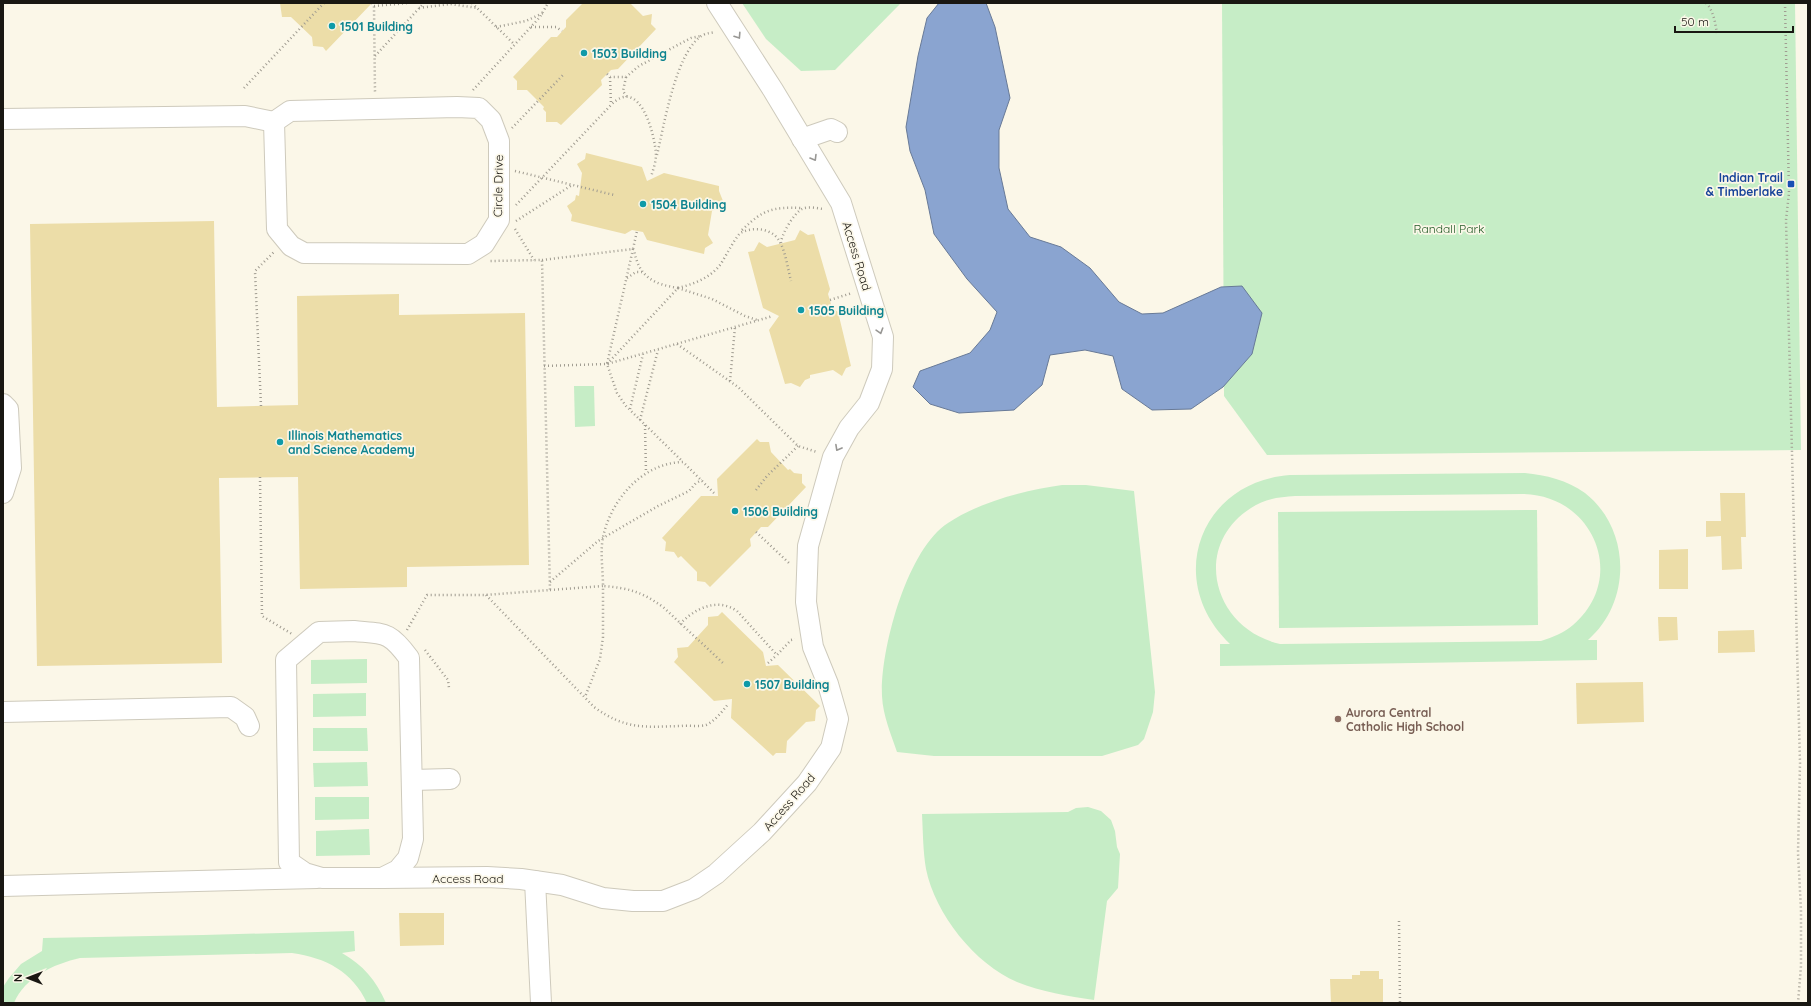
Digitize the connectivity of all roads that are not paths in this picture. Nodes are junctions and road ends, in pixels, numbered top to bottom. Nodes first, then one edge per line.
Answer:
1 (717, 3) edge
2 (3, 119) edge
3 (274, 122) junction
4 (837, 132) dead end
5 (802, 139) junction
6 (3, 404) edge
7 (3, 494) edge
8 (3, 712) edge
9 (249, 726) dead end
10 (450, 779) dead end
11 (412, 780) junction
12 (322, 878) junction
13 (382, 878) junction
14 (535, 881) junction
15 (3, 886) edge
16 (541, 1003) edge

1 -> 5 lane, Access Road
2 - 3 lane
3 - 3 lane, Circle Drive
4 - 5 lane
5 -> 14 lane, Access Road
6 - 7 lane
8 - 9 lane
10 - 11 lane
11 - 12 lane
11 - 13 lane
12 - 13 lane, Access Road
12 - 15 lane, Access Road
13 - 14 lane, Access Road
14 - 16 lane

